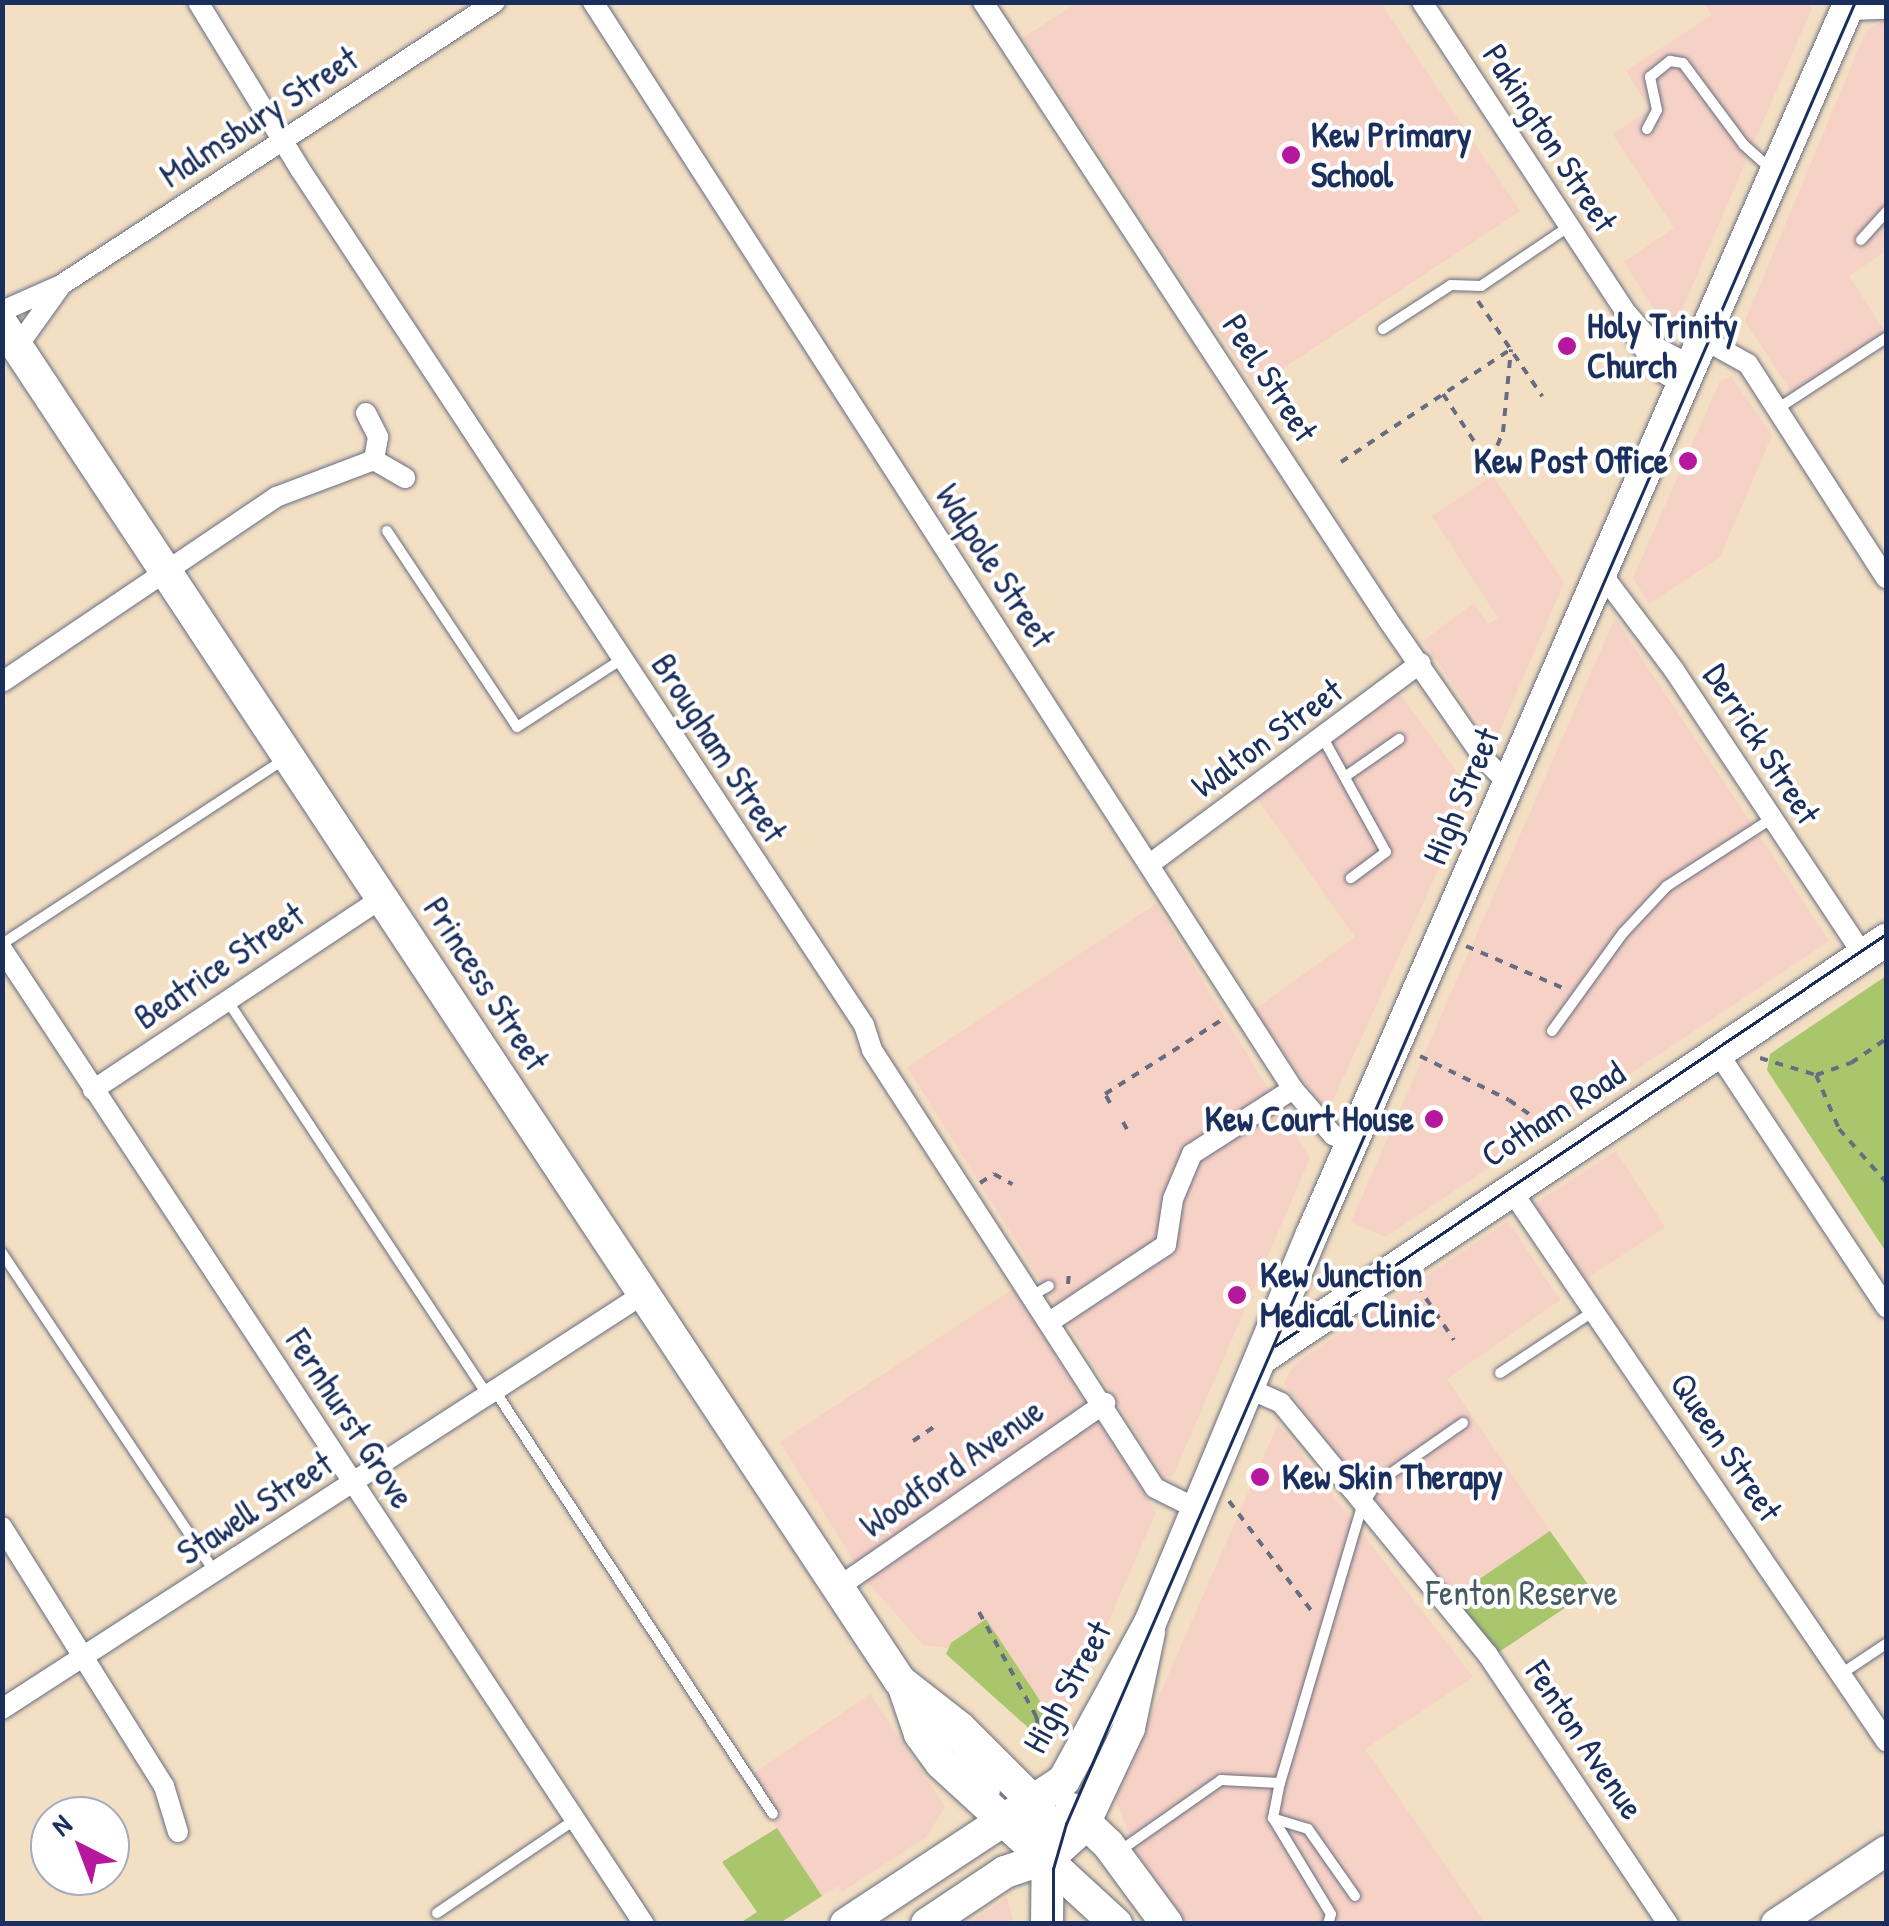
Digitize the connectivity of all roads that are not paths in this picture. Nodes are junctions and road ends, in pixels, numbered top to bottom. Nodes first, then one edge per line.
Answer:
1 (198, 2) edge
2 (982, 2) edge
3 (1422, 2) edge
4 (494, 3) edge
5 (1847, 3) edge
6 (1886, 4) edge
7 (593, 5) edge
8 (1648, 129) dead end
9 (286, 137) junction
10 (1776, 170) junction
11 (1886, 212) edge
12 (1568, 227) junction
13 (1861, 240) dead end
14 (61, 285) junction
15 (2, 311) edge
16 (1383, 329) dead end
17 (10, 336) edge
18 (1886, 338) edge
19 (1692, 363) junction
20 (1778, 409) junction
21 (366, 412) dead end
22 (374, 460) junction
23 (405, 478) dead end
24 (388, 531) dead end
25 (1601, 573) junction
26 (168, 575) junction
27 (1886, 578) edge
28 (622, 659) junction
29 (1421, 663) junction
30 (2, 682) edge
31 (1323, 738) junction
32 (1400, 739) dead end
33 (288, 757) junction
34 (1346, 776) junction
35 (1509, 784) junction
36 (1771, 819) junction
37 (1150, 864) junction
38 (1351, 878) dead end
39 (382, 898) junction
40 (2, 947) edge
41 (1875, 948) edge
42 (226, 999) junction
43 (1552, 1031) dead end
44 (1718, 1053) junction
45 (1294, 1089) junction
46 (93, 1090) junction
47 (1352, 1142) junction
48 (1511, 1190) junction
49 (2, 1252) edge
50 (642, 1295) junction
51 (1886, 1307) edge
52 (1594, 1311) junction
53 (1051, 1321) junction
54 (1263, 1357) junction
55 (1500, 1373) dead end
56 (1250, 1388) junction
57 (491, 1394) junction
58 (1104, 1403) junction
59 (1463, 1423) dead end
60 (354, 1482) junction
61 (1203, 1500) junction
62 (1362, 1506) junction
63 (2, 1527) edge
64 (215, 1572) junction
65 (837, 1588) junction
66 (1150, 1623) junction
67 (1886, 1644) edge
68 (83, 1657) junction
69 (1841, 1674) junction
70 (904, 1687) junction
71 (2, 1710) edge
72 (1886, 1741) edge
73 (959, 1782) junction
74 (1280, 1783) junction
75 (1026, 1807) junction
76 (774, 1814) dead end
77 (1272, 1818) junction
78 (576, 1819) junction
79 (1086, 1822) junction
80 (178, 1832) dead end
81 (1051, 1850) junction
82 (1886, 1851) edge
83 (1116, 1854) junction
84 (910, 1882) junction
85 (1355, 1896) dead end
86 (437, 1913) dead end
87 (644, 1924) edge
88 (846, 1924) edge
89 (927, 1924) edge
90 (1047, 1924) edge
91 (1116, 1924) edge
92 (1167, 1924) edge
93 (1328, 1924) edge
94 (1668, 1924) edge
95 (1776, 1924) edge

1 - 9 street, Brougham Street
2 - 29 street, Peel Street
3 - 12 street, Pakington Street
4 - 9 street, Malmsbury Street
5 - 6 street
5 - 10 main road, High Street
7 - 37 street, Walpole Street
8 - 10 lane
9 - 14 street, Malmsbury Street
9 - 28 street, Brougham Street
10 - 19 main road, High Street
11 - 13 lane
12 - 16 lane
12 - 19 street, Pakington Street
14 - 15 street, Malmsbury Street
14 - 17 street, Malmsbury Street
17 - 26 main road, Princess Street
18 - 20 lane
19 - 20 street, Pakington Street
19 - 25 main road, High Street
20 - 27 street, Pakington Street
21 - 22 street
22 - 23 street
22 - 26 street
24 - 28 lane
25 - 35 main road, High Street
25 - 36 street, Derrick Street
26 - 30 street
26 - 33 main road, Princess Street
28 - 53 street, Brougham Street
29 - 31 street, Walton Street
29 - 35 street, Peel Street
31 - 34 lane
31 - 37 street, Walton Street
32 - 34 lane
33 - 39 main road, Princess Street
33 - 40 lane
34 - 38 lane
35 - 47 main road, High Street
36 - 41 street, Derrick Street
36 - 43 lane
37 - 45 street, Walpole Street
39 - 42 street, Beatrice Street
39 - 50 main road, Princess Street
40 - 46 street, Fernhurst Grove
41 - 44 main road, Cotham Road
42 - 46 street, Beatrice Street
42 - 57 lane
44 - 48 main road, Cotham Road
44 - 51 street
45 - 47 street, Walpole Street
45 - 53 street
46 - 60 street, Fernhurst Grove
47 - 54 main road, High Street
48 - 52 street, Queen Street
48 - 54 main road, Cotham Road
49 - 64 lane
50 - 57 street, Stawell Street
50 - 65 main road, Princess Street
52 - 55 lane
52 - 69 street, Queen Street
53 - 58 street, Brougham Street
54 - 56 main road, High Street
56 - 61 main road, High Street
56 - 62 street, Fenton Avenue
57 - 60 street, Stawell Street
57 - 76 lane
58 - 61 street, Brougham Street
58 - 65 street, Woodford Avenue
59 - 62 lane
60 - 64 street, Stawell Street
60 - 78 street, Fernhurst Grove
61 - 66 main road, High Street
62 - 74 lane
62 - 94 street, Fenton Avenue
63 - 68 street
64 - 68 street, Stawell Street
65 - 70 main road, Princess Street
66 - 75 main road, High Street
66 - 79 main road, High Street
67 - 69 lane
68 - 71 street, Stawell Street
68 - 80 street
69 - 72 street, Queen Street
70 - 73 main road, Princess Street
70 - 75 main road, Princess Street
73 - 75 main road, Princess Street
73 - 84 main road
74 - 77 lane
74 - 83 lane
75 - 79 main road, Princess Street
75 - 81 main road, Princess Street
75 - 84 main road, High Street
77 - 85 lane
77 - 93 lane
78 - 86 lane
78 - 87 street, Fernhurst Grove
79 - 81 main road, High Street
79 - 83 main road, Princess Street
81 - 89 main road
81 - 90 main road
81 - 91 main road, Princess Street
82 - 95 street
83 - 92 main road, Princess Street
84 - 88 main road, High Street

